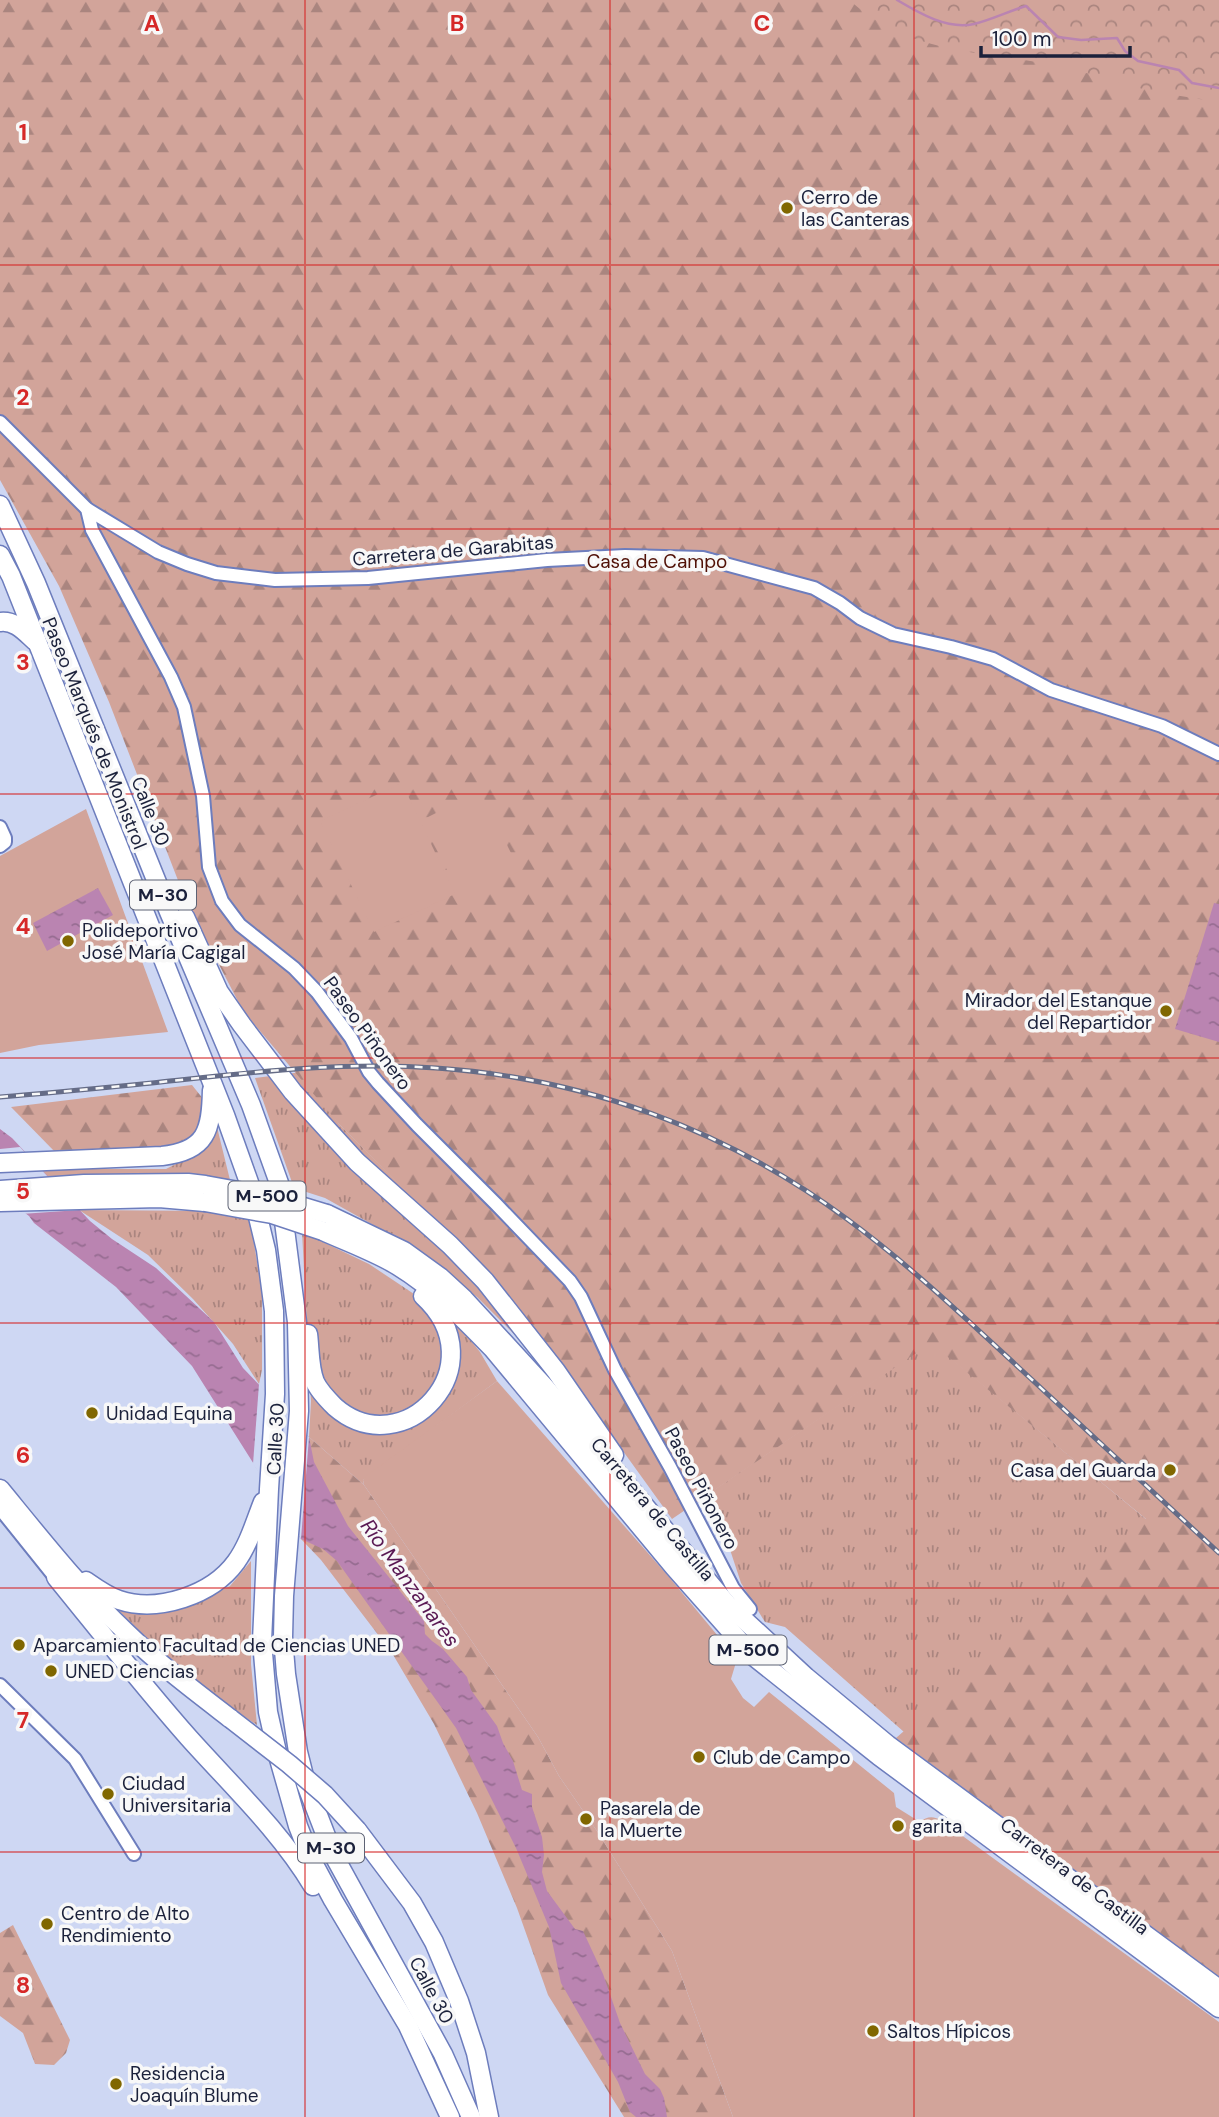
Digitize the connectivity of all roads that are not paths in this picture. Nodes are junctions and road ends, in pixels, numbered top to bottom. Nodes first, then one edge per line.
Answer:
1 (0, 422) edge
2 (0, 505) edge
3 (87, 509) junction
4 (0, 555) edge
5 (0, 577) edge
6 (0, 614) edge
7 (0, 622) edge
8 (36, 642) junction
9 (1219, 754) edge
10 (107, 757) junction
11 (0, 827) edge
12 (0, 846) edge
13 (212, 1083) junction
14 (0, 1163) edge
15 (279, 1183) junction
16 (0, 1189) edge
17 (205, 1194) junction
18 (0, 1205) edge
19 (328, 1227) junction
20 (0, 1489) edge
21 (269, 1489) junction
22 (0, 1507) edge
23 (33, 1530) junction
24 (687, 1558) junction
25 (56, 1577) joint
26 (750, 1609) dead end
27 (0, 1685) edge
28 (134, 1854) dead end
29 (1219, 1989) edge
30 (1219, 2008) edge
31 (398, 2010) junction
32 (450, 2117) edge
33 (471, 2117) edge
34 (489, 2117) edge

1 - 3 street, Paseo Piñonero
2 - 10 highway, Paseo Marqués de Monistrol / M-30
3 - 9 street, Carretera de Garabitas
3 - 26 street, Paseo Piñonero
4 - 8 highway, Paseo Marqués de Monistrol / M-30
5 - 6 highway
7 - 8 highway
8 - 13 highway, Paseo Marqués de Monistrol / M-30
10 - 15 highway, Calle 30 / M-30
10 - 24 highway
11 - 12 street
13 - 14 highway
13 - 21 highway, Calle 30 / M-30
15 - 19 highway
15 - 33 highway, Calle 30 / M-30
16 - 17 highway, Carretera de Castilla / M-500
17 - 18 highway, Carretera de Castilla / M-500
17 - 19 highway, Carretera de Castilla / M-500, bridge
19 - 24 highway, Carretera de Castilla / M-500
19 - 30 highway, Carretera de Castilla / M-500
20 - 23 highway
21 - 23 highway
21 - 31 highway, Calle 30 / M-30
22 - 25 main road
23 - 34 highway, bridge
24 - 29 highway, Carretera de Castilla / M-500
25 - 31 highway
27 - 28 street
31 - 32 highway, Calle 30 / M-30

